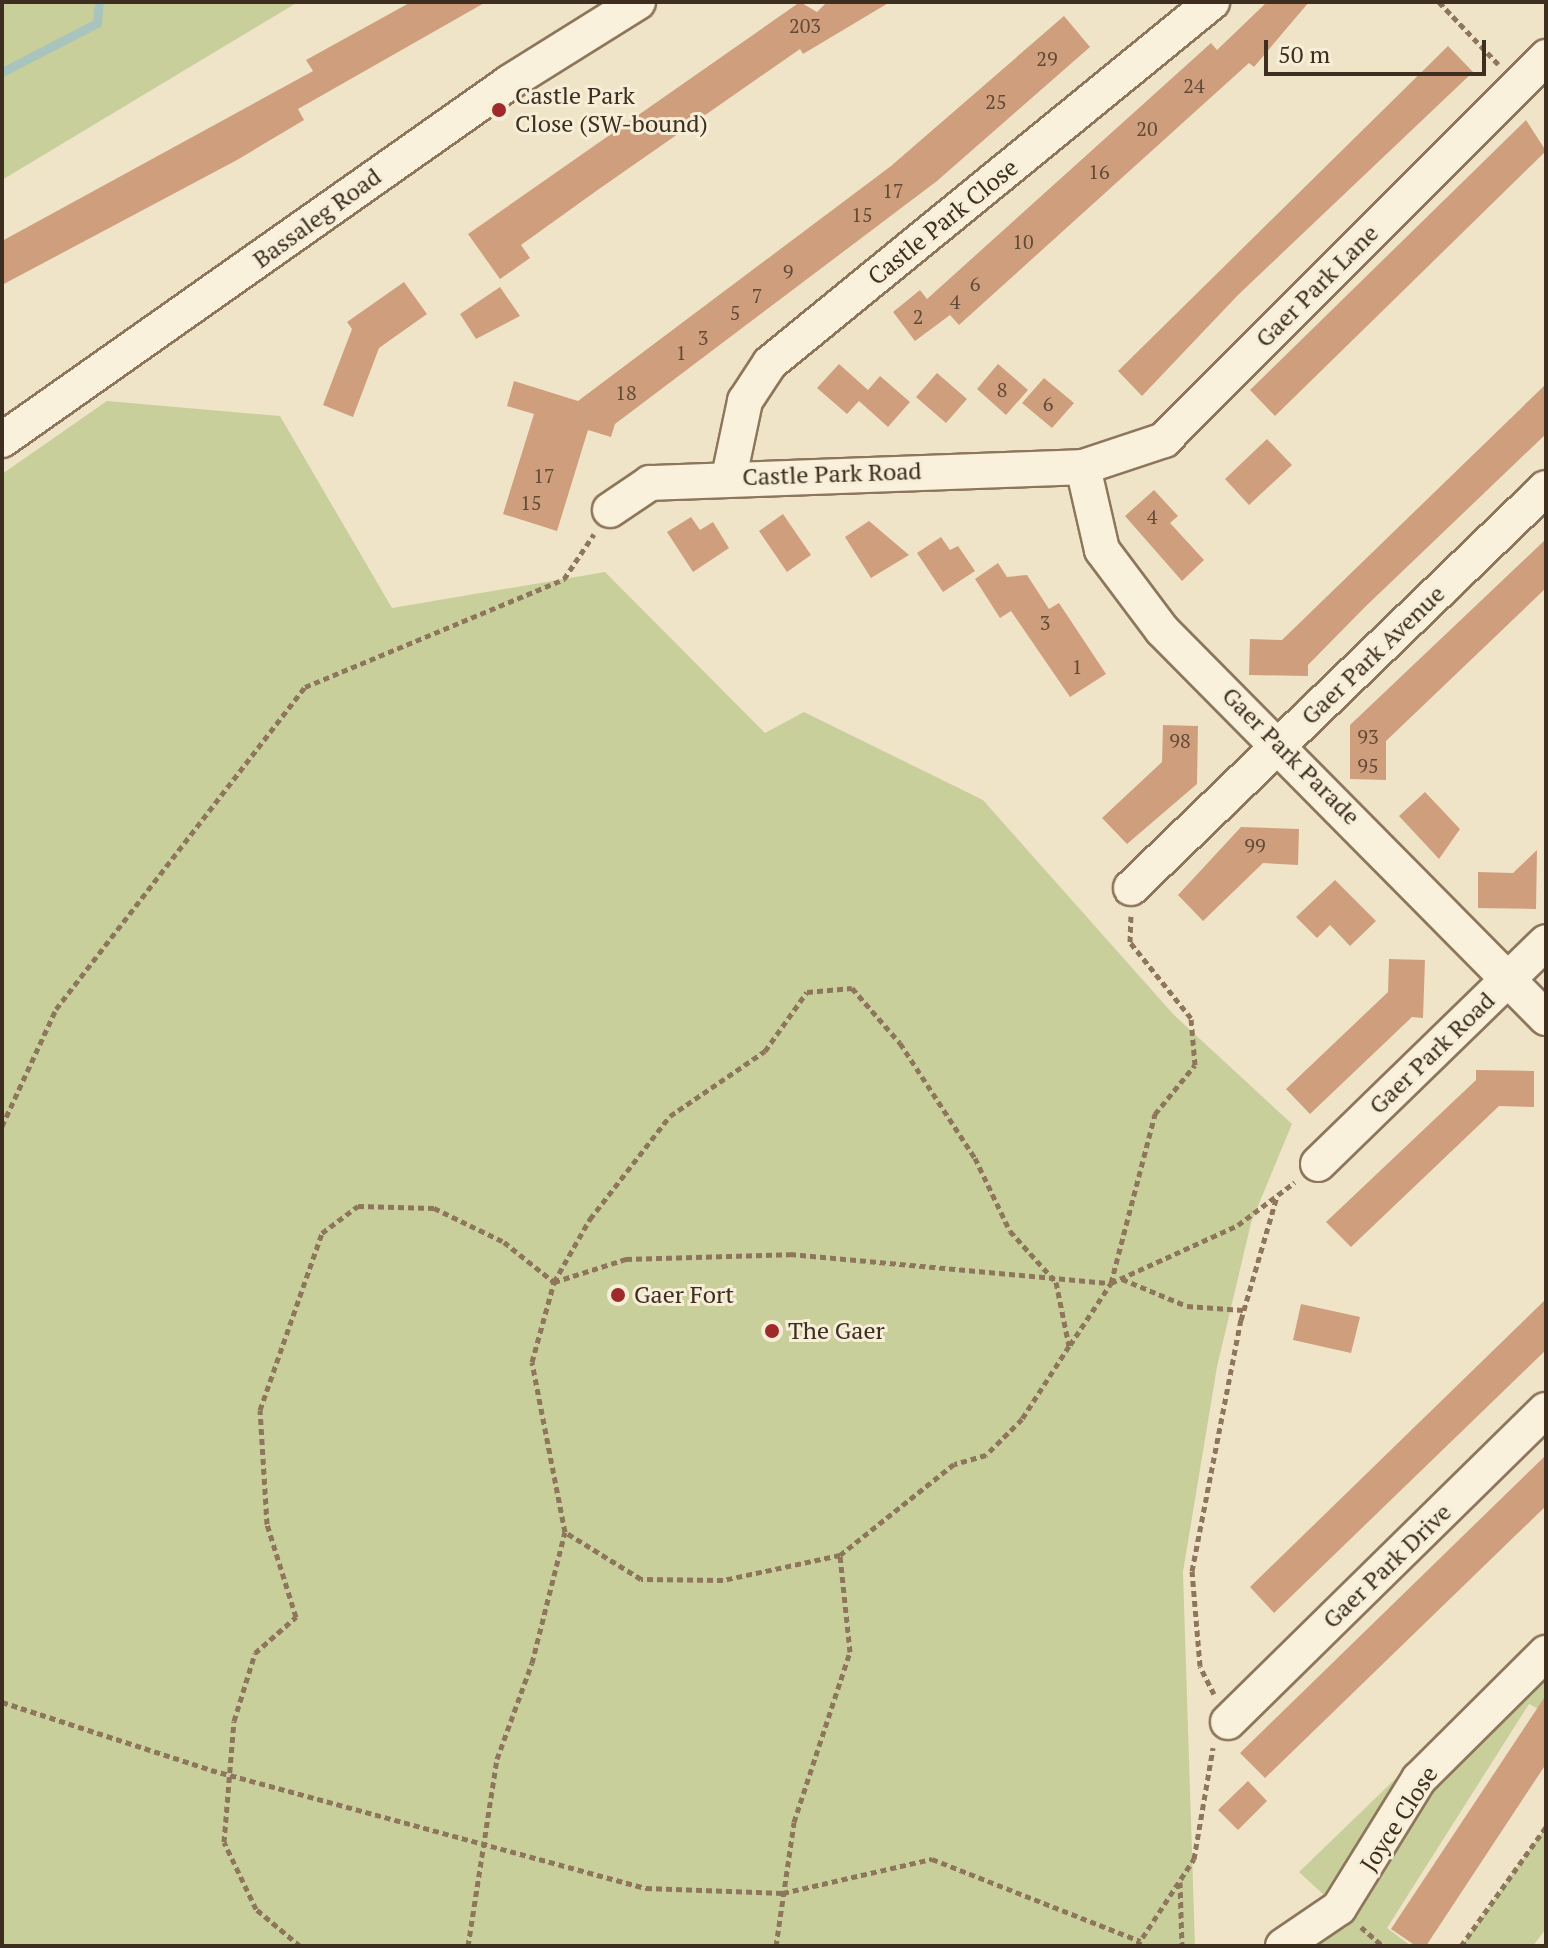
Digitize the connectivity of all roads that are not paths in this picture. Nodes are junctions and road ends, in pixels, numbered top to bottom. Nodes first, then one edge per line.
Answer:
1 (638, 2) edge
2 (1212, 2) edge
3 (1546, 57) edge
4 (2, 440) edge
5 (1072, 468) junction
6 (729, 477) junction
7 (1546, 488) edge
8 (610, 510) road end
9 (1281, 744) junction
10 (1131, 888) road end
11 (1546, 942) edge
12 (1509, 978) junction
13 (1546, 1018) edge
14 (1318, 1164) road end
15 (1546, 1410) edge
16 (1546, 1653) edge
17 (1228, 1722) road end
18 (1283, 1946) edge

1 - 4 street, Bassaleg Road
2 - 6 street, Castle Park Close
3 - 5 street, Gaer Park Lane
5 - 6 street, Castle Park Road
5 - 9 street, Gaer Park Parade
6 - 8 street, Castle Park Road
7 - 9 street, Gaer Park Avenue
9 - 10 street, Gaer Park Avenue
9 - 12 street, Gaer Park Parade
11 - 12 street, Gaer Park Road
12 - 13 street, Gaer Park Parade
12 - 14 street, Gaer Park Road
15 - 17 street, Gaer Park Drive
16 - 18 street, Joyce Close

